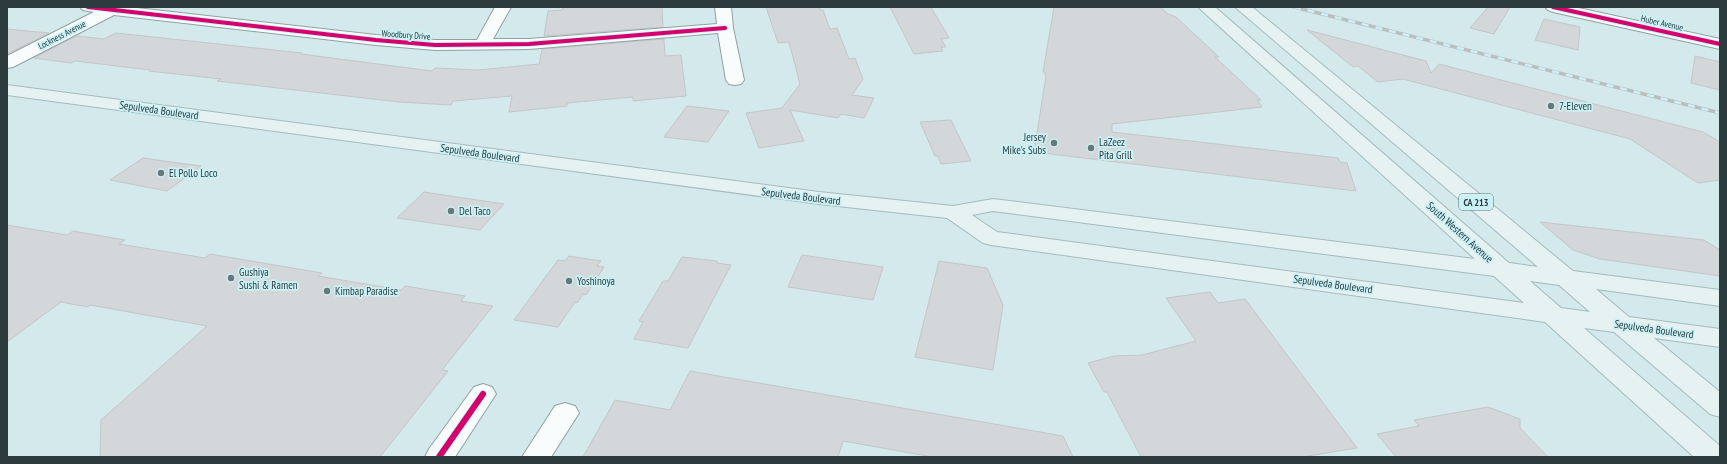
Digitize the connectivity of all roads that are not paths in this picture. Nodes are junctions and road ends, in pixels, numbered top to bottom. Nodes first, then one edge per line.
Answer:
1 (88, 7) edge
2 (504, 7) edge
3 (723, 7) edge
4 (1206, 7) edge
5 (1243, 7) edge
6 (1553, 7) edge
7 (115, 8) edge
8 (725, 28) junction
9 (1720, 44) edge
10 (482, 45) junction
11 (7, 63) edge
12 (735, 80) dead end
13 (7, 90) edge
14 (953, 212) junction
15 (1501, 269) junction
16 (1567, 279) junction
17 (1720, 298) edge
18 (1553, 314) junction
19 (1621, 324) junction
20 (1720, 338) edge
21 (483, 394) dead end
22 (1720, 407) edge
23 (565, 413) dead end
24 (439, 457) edge
25 (536, 457) edge
26 (1714, 457) edge

1 - 7 street, Woodbury Drive
2 - 10 street
3 - 8 street
4 - 15 main road, South Western Avenue / CA 213
5 - 16 main road, CA 213
6 - 9 street, Huber Avenue
7 - 10 street, Woodbury Drive
7 - 11 street, Lockness Avenue
8 - 10 street, Woodbury Drive
8 - 12 street
13 - 14 main road, Sepulveda Boulevard
14 - 15 main road, Sepulveda Boulevard
14 - 18 main road, Sepulveda Boulevard
15 - 16 main road, Sepulveda Boulevard
15 - 18 main road, South Western Avenue / CA 213
16 - 17 main road, Sepulveda Boulevard
16 - 19 main road, CA 213
18 - 19 main road, Sepulveda Boulevard
18 - 26 main road, South Western Avenue / CA 213
19 - 20 main road, Sepulveda Boulevard
19 - 22 main road, CA 213
21 - 24 street
23 - 25 street

